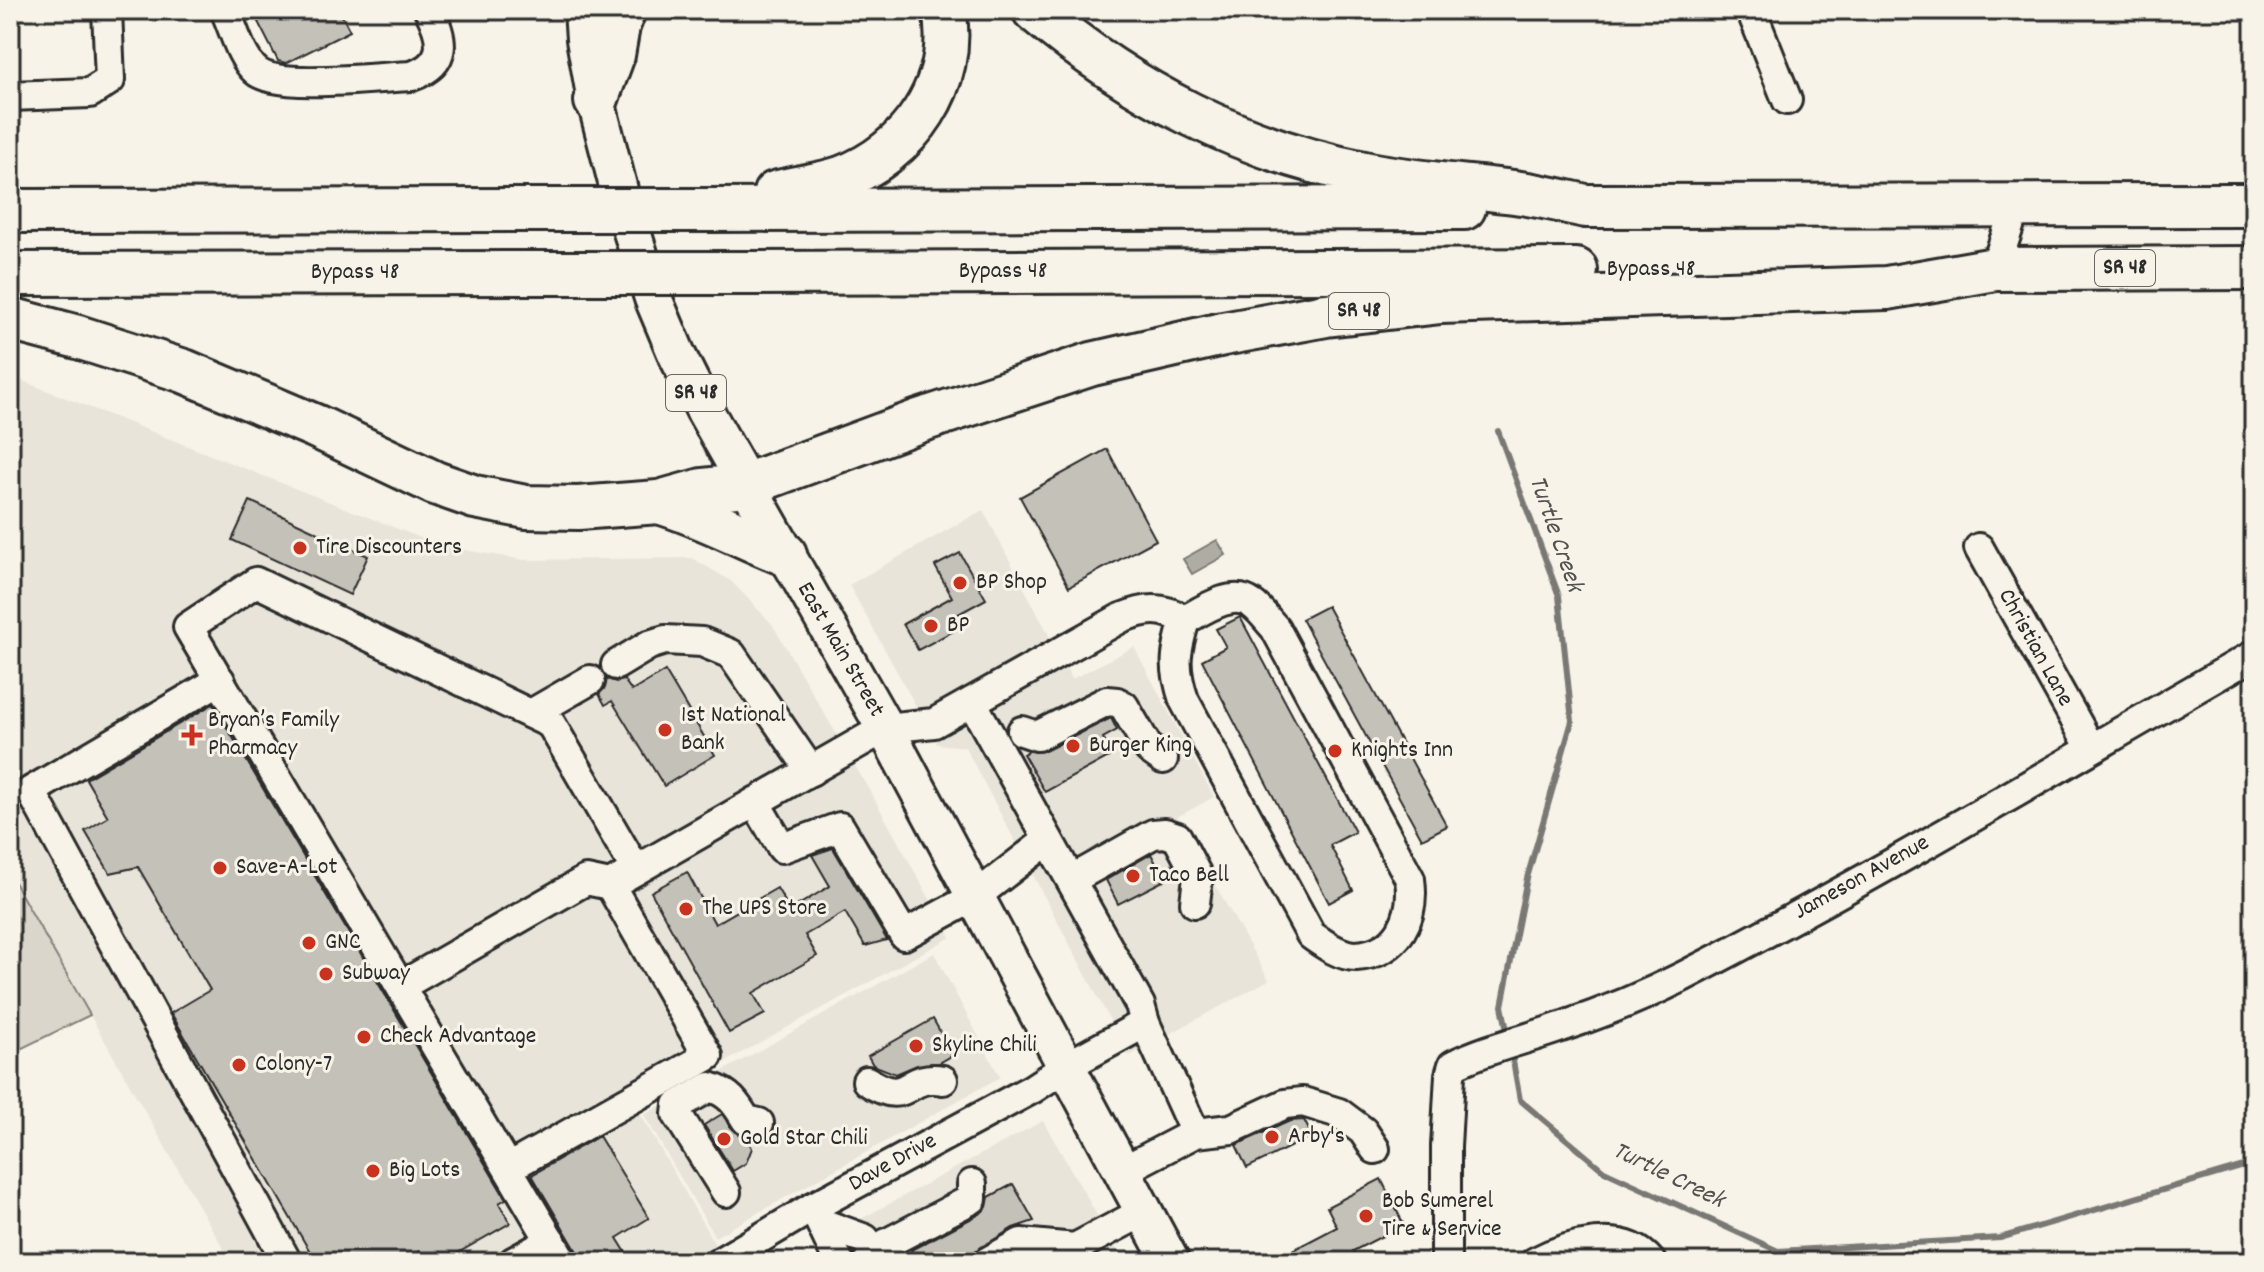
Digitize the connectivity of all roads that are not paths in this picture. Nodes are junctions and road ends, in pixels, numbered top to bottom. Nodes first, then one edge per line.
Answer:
1 (107, 10) edge
2 (225, 10) edge
3 (429, 10) edge
4 (583, 10) edge
5 (624, 10) edge
6 (944, 10) edge
7 (1034, 10) edge
8 (1751, 10) edge
9 (10, 96) edge
10 (1787, 100) dead end
11 (596, 101) junction
12 (2016, 205) junction
13 (2254, 205) edge
14 (1586, 206) junction
15 (709, 210) junction
16 (10, 211) edge
17 (2254, 268) edge
18 (1995, 269) junction
19 (10, 274) edge
20 (10, 319) edge
21 (746, 485) junction
22 (659, 502) junction
23 (1979, 548) dead end
24 (785, 554) junction
25 (1185, 620) junction
26 (2254, 655) edge
27 (616, 665) dead end
28 (220, 680) junction
29 (590, 680) dead end
30 (972, 702) junction
31 (531, 714) junction
32 (885, 728) junction
33 (1022, 731) dead end
34 (2091, 748) junction
35 (1163, 759) dead end
36 (811, 771) junction
37 (755, 802) junction
38 (1048, 840) junction
39 (636, 870) junction
40 (1071, 880) junction
41 (610, 885) junction
42 (976, 896) junction
43 (1195, 903) dead end
44 (401, 986) junction
45 (1145, 1023) junction
46 (1067, 1066) junction
47 (943, 1080) dead end
48 (867, 1081) dead end
49 (759, 1123) dead end
50 (1195, 1133) junction
51 (1375, 1149) dead end
52 (508, 1168) junction
53 (1124, 1170) junction
54 (972, 1184) dead end
55 (726, 1192) dead end
56 (1145, 1211) junction
57 (818, 1216) junction
58 (557, 1251) edge
59 (877, 1251) edge
60 (755, 1253) edge
61 (287, 1262) edge
62 (513, 1262) edge
63 (720, 1262) edge
64 (839, 1262) edge
65 (987, 1262) edge
66 (1171, 1262) edge
67 (1446, 1262) edge
68 (1535, 1262) edge
69 (1651, 1262) edge

1 - 9 street
2 - 3 street
4 - 11 main road, East Main Street / SR 48
5 - 11 highway
6 - 15 highway
7 - 14 highway
8 - 10 street
11 - 21 main road, East Main Street / SR 48
12 - 13 highway
12 - 14 highway
12 - 18 street
14 - 15 highway
15 - 16 highway, bridge
17 - 18 highway, SR 48
18 - 19 highway, Bypass 48, bridge
18 - 21 highway, SR 48
20 - 22 highway
21 - 22 highway
21 - 24 main road, East Main Street / SR 48
22 - 24 highway
23 - 34 street, Christian Lane
24 - 32 main road, East Main Street / SR 48
25 - 25 street
25 - 30 street
26 - 34 street, Jameson Avenue
27 - 36 street
28 - 31 street
28 - 44 street
28 - 61 street
29 - 31 street
30 - 32 street
30 - 38 street
31 - 39 street
32 - 36 street
32 - 42 main road, East Main Street / SR 48
33 - 35 street
34 - 67 street, Jameson Avenue
36 - 37 street
37 - 39 street
37 - 42 street
38 - 40 street
38 - 42 street
39 - 41 street
40 - 43 street
40 - 45 street
41 - 44 street
41 - 52 street
42 - 46 main road, East Main Street / SR 48
44 - 52 street
45 - 46 street, Dave Drive
45 - 50 street
46 - 53 main road, East Main Street / SR 48
46 - 57 street, Dave Drive
47 - 48 street
49 - 55 street
50 - 51 street
50 - 53 street
52 - 58 street
53 - 56 main road, East Main Street / SR 48
54 - 59 street
56 - 65 street
56 - 66 main road, East Main Street / SR 48
57 - 59 street
57 - 60 street, Dave Drive
57 - 64 street
58 - 62 street
60 - 63 street, Dave Drive
68 - 69 street

